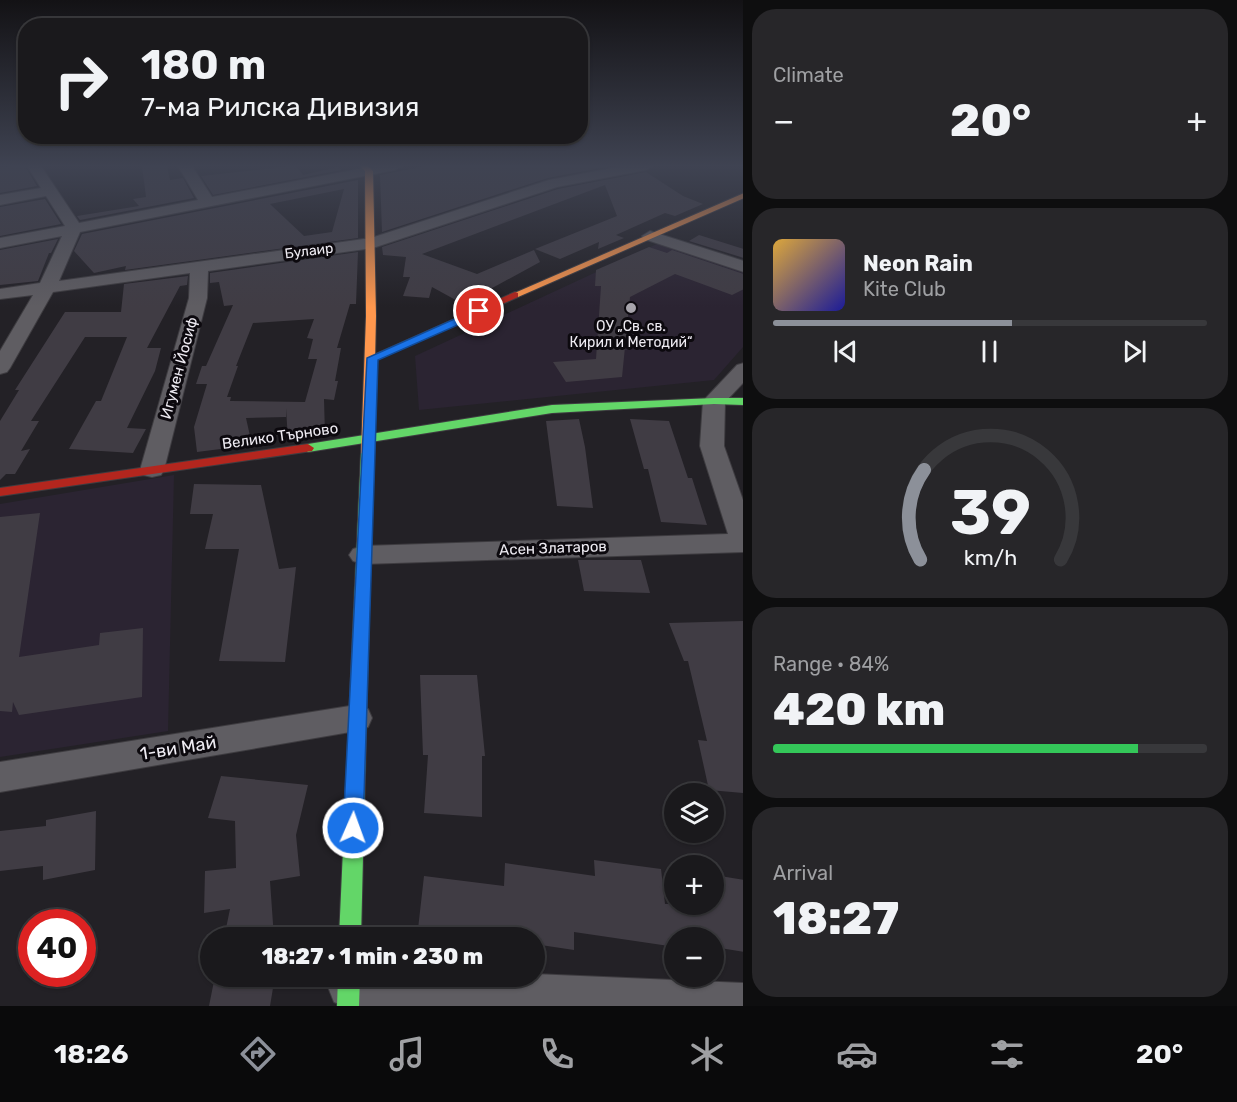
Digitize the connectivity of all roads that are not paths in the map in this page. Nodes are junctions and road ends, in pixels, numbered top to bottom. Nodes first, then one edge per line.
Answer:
1 (64, 213) edge
2 (155, 213) edge
3 (371, 213) edge
4 (464, 213) edge
5 (703, 213) edge
6 (74, 228) junction
7 (650, 236) junction
8 (0, 243) edge
9 (373, 243) junction
10 (199, 266) junction
11 (743, 267) edge
12 (47, 287) junction
13 (0, 294) edge
14 (372, 358) junction
15 (0, 368) edge
16 (743, 370) edge
17 (714, 400) junction
18 (743, 402) edge
19 (368, 440) junction
20 (152, 470) junction
21 (0, 492) edge
22 (743, 542) edge
23 (363, 555) junction
24 (356, 718) junction
25 (0, 777) edge
26 (350, 927) edge
27 (349, 990) edge
28 (743, 1004) edge

1 - 6 street
2 - 6 street
3 - 9 street
4 - 9 street, Булаир
5 - 7 street
6 - 8 street
6 - 12 street
7 - 11 street
7 - 14 street
9 - 10 street, Булаир
9 - 14 street
10 - 12 street, Булаир
10 - 20 street, Игумен Йосиф
12 - 13 street, Булаир
12 - 15 street
14 - 19 street
16 - 17 street
17 - 18 street, Велико Търново
17 - 19 street, Велико Търново
17 - 22 street
19 - 20 street, Велико Търново
19 - 23 street
20 - 21 street, Велико Търново
22 - 23 street, Асен Златаров
23 - 24 street
24 - 25 street, 1-ви Май
24 - 26 street
27 - 28 street

